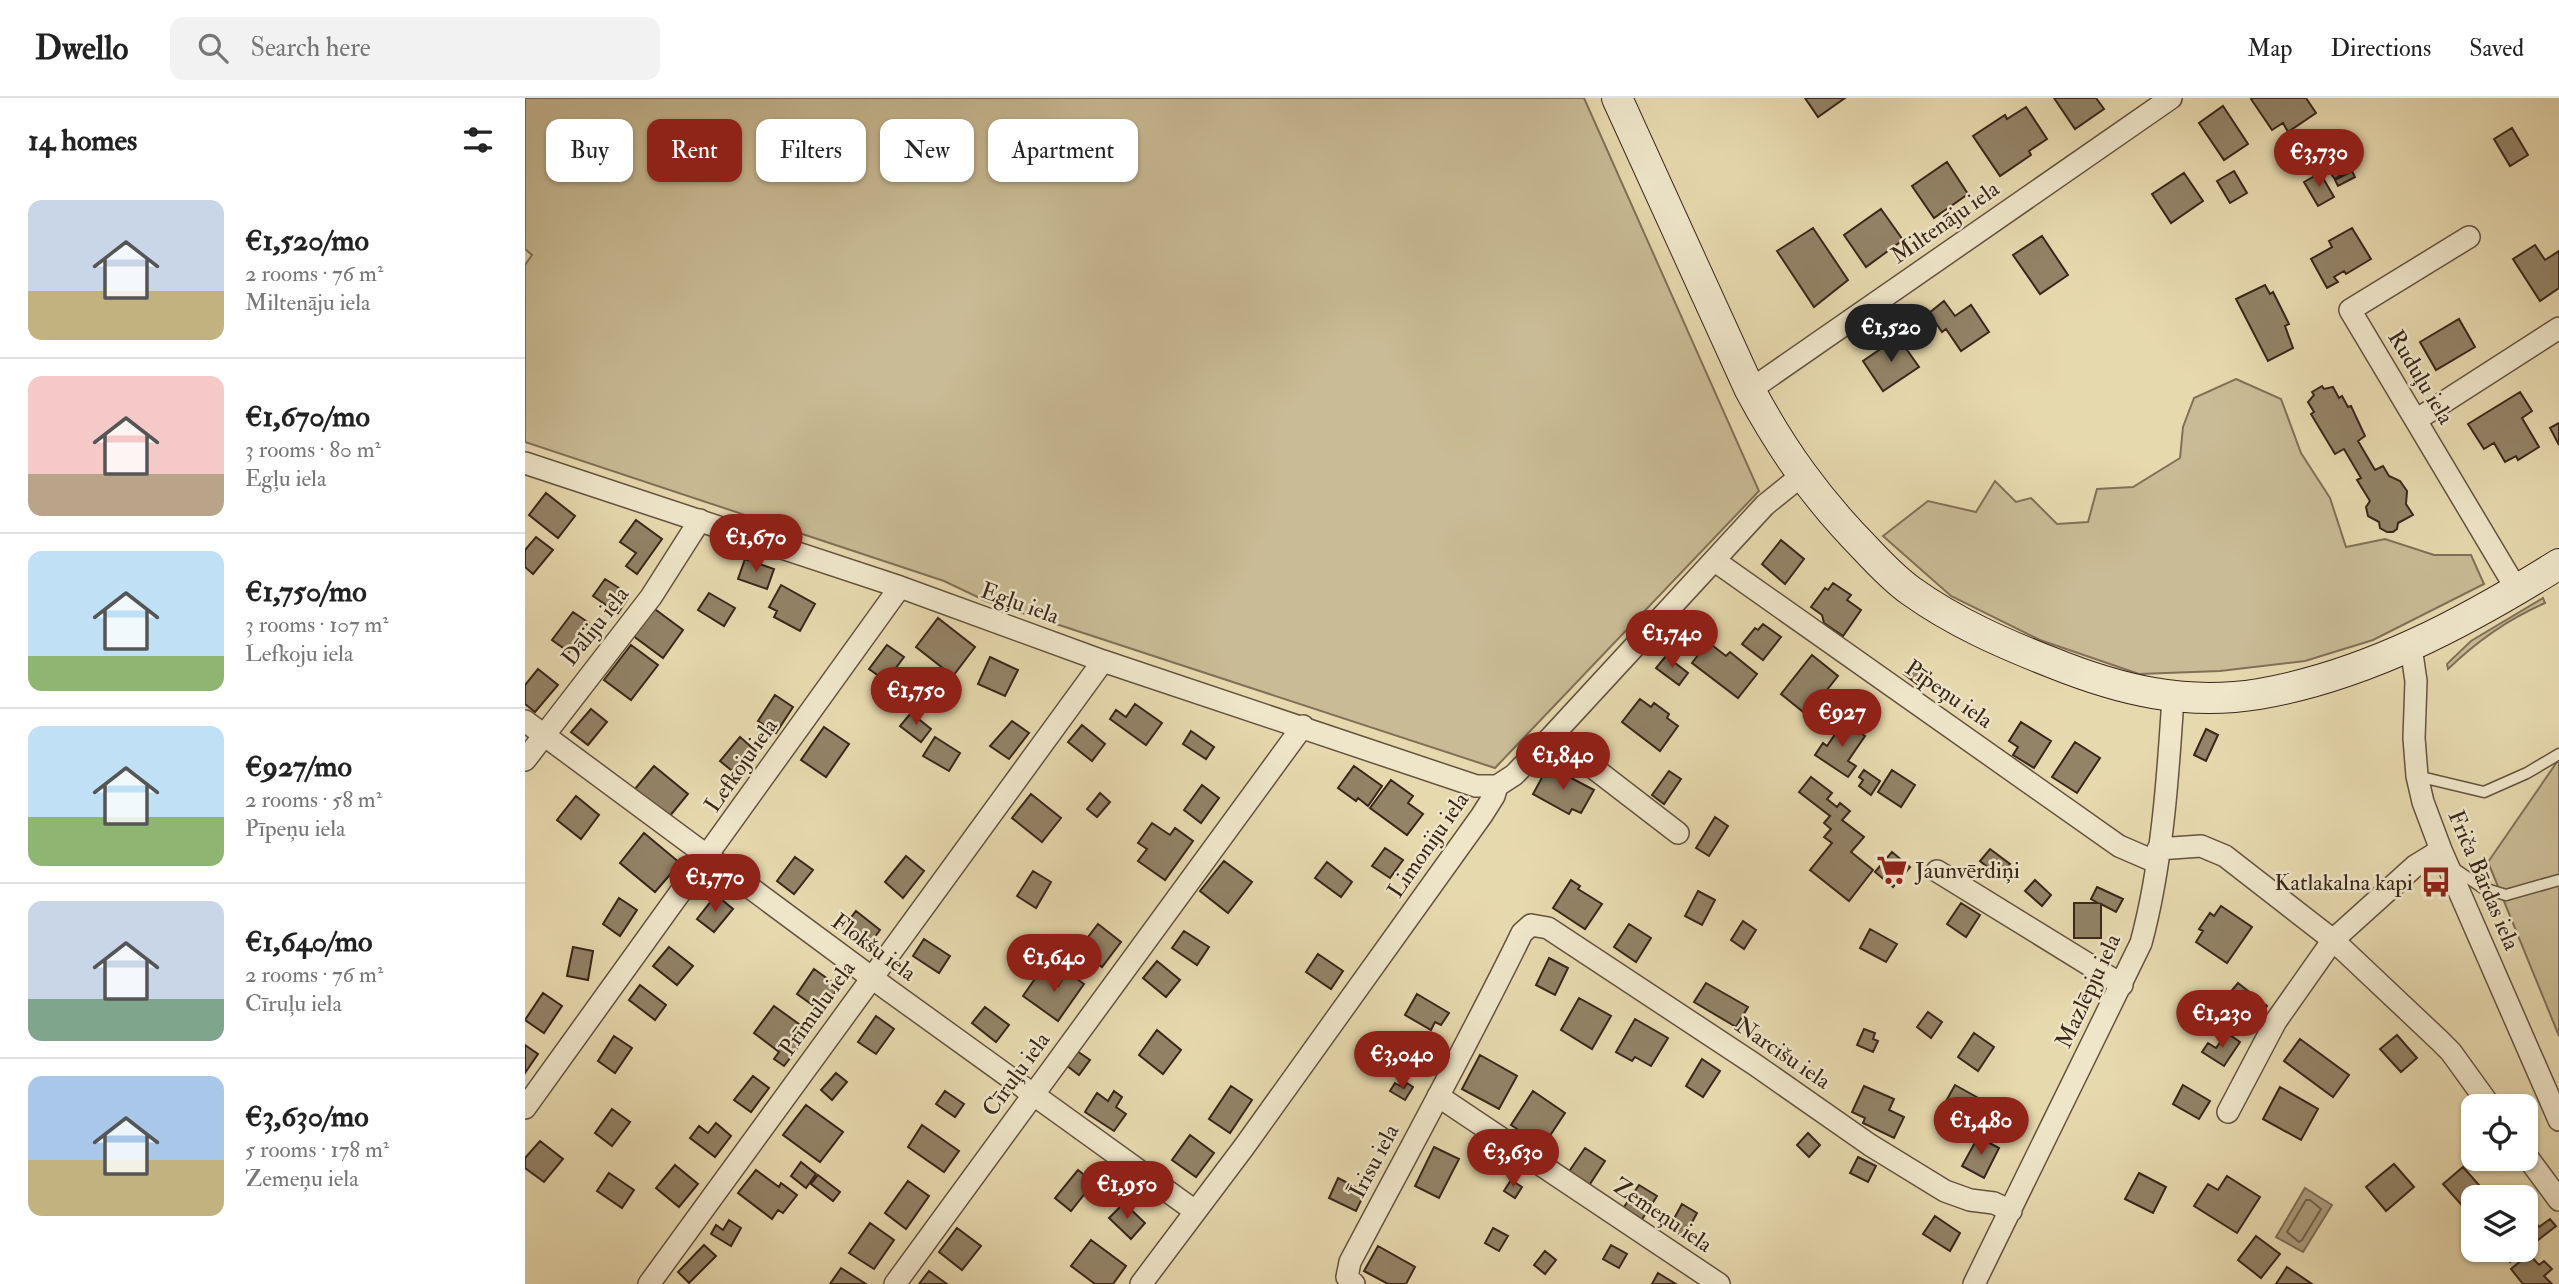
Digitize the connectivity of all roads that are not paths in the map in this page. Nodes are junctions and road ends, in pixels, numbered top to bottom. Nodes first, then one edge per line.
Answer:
1 (1617, 98) edge
2 (2171, 98) edge
3 (2469, 237) dead end
4 (2559, 328) edge
5 (1750, 390) junction
6 (2416, 420) junction
7 (525, 463) edge
8 (1801, 476) junction
9 (700, 520) junction
10 (1715, 561) junction
11 (2559, 564) edge
12 (900, 587) junction
13 (2517, 590) junction
14 (2411, 647) junction
15 (1103, 661) junction
16 (2173, 697) junction
17 (525, 721) edge
18 (1303, 726) junction
19 (544, 734) junction
20 (1552, 736) junction
21 (2559, 754) edge
22 (525, 760) edge
23 (2417, 776) junction
24 (1497, 786) junction
25 (1678, 833) dead end
26 (2157, 856) junction
27 (707, 857) junction
28 (2445, 857) junction
29 (1937, 871) dead end
30 (2559, 880) edge
31 (1531, 925) joint
32 (2333, 940) junction
33 (872, 977) junction
34 (2122, 985) junction
35 (2481, 1094) edge
36 (1033, 1095) junction
37 (1438, 1096) junction
38 (525, 1108) edge
39 (2228, 1112) dead end
40 (2559, 1120) edge
41 (2538, 1171) edge
42 (2559, 1200) edge
43 (1195, 1211) junction
44 (2011, 1211) junction
45 (1350, 1281) edge
46 (649, 1284) edge
47 (895, 1284) edge
48 (1141, 1284) edge
49 (1719, 1284) edge
50 (1974, 1284) edge

1 - 5 main road
2 - 5 street, Miltenāju iela
3 - 6 street, Ruduļu iela
4 - 6 street
5 - 8 main road
6 - 13 street, Ruduļu iela
7 - 9 street, Egļu iela
8 - 10 street, Limoniju iela
8 - 16 main road
9 - 12 street, Egļu iela
9 - 19 street, Dāliju iela
10 - 20 street, Limoniju iela
10 - 26 street, Pīpeņu iela
11 - 13 main road
12 - 15 street, Egļu iela
12 - 27 street, Lefkoju iela
13 - 14 main road
14 - 16 main road
14 - 23 street, Friča Bārdas iela
15 - 18 street, Egļu iela
15 - 33 street, Prīmulu iela
16 - 26 street, Mazlēpju iela
17 - 19 street, Flokšu iela
18 - 24 street, Egļu iela
18 - 36 street, Cīruļu iela
19 - 22 street, Dāliju iela
19 - 27 street, Flokšu iela
20 - 24 street, Limoniju iela
20 - 25 street
21 - 23 lane
23 - 28 street, Friča Bārdas iela
24 - 43 street, Limoniju iela
26 - 32 street
26 - 34 street, Mazlēpju iela
27 - 33 street, Flokšu iela
27 - 38 street, Lefkoju iela
28 - 30 lane
28 - 32 street
28 - 40 street, Friča Bārdas iela
29 - 34 street
31 - 37 street, Īrisu iela
31 - 44 street, Narcišu iela
32 - 35 street
32 - 39 street
33 - 36 street, Flokšu iela
33 - 46 street, Prīmulu iela
34 - 44 street, Mazlēpju iela
36 - 43 street, Flokšu iela
36 - 47 street, Cīruļu iela
37 - 45 street, Īrisu iela
37 - 49 street, Zemeņu iela
41 - 42 street
43 - 48 street, Limoniju iela
44 - 50 street, Mazlēpju iela

